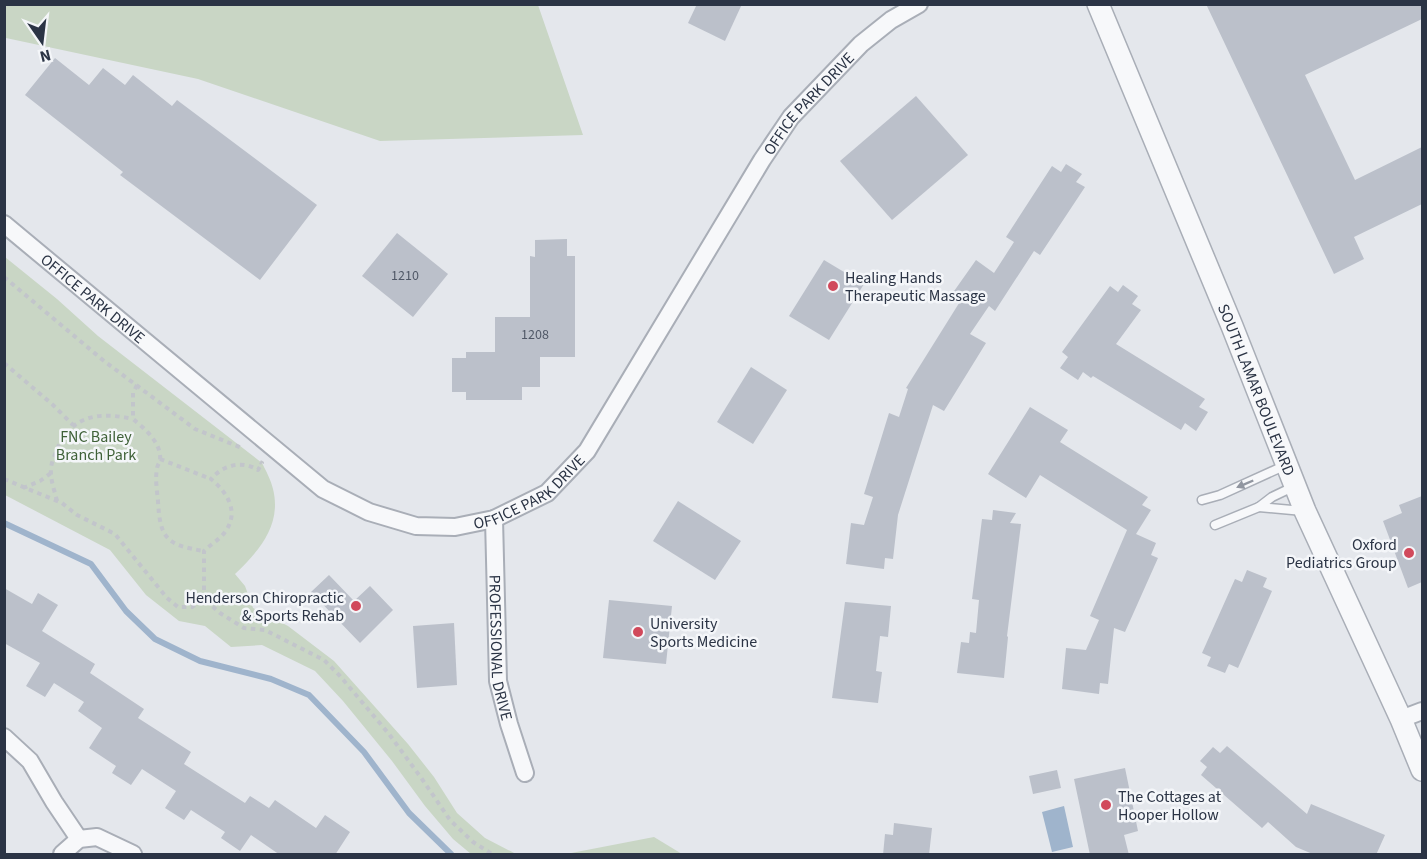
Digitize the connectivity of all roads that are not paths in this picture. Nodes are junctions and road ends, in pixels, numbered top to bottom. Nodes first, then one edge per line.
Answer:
1 (919, 4) edge
2 (1098, 4) edge
3 (4, 224) edge
4 (1286, 465) junction
5 (1295, 486) junction
6 (1202, 500) dead end
7 (1259, 507) junction
8 (1305, 511) junction
9 (494, 519) junction
10 (1215, 525) dead end
11 (1422, 711) edge
12 (1401, 719) junction
13 (4, 737) edge
14 (1422, 770) edge
15 (525, 773) dead end
16 (79, 839) junction
17 (62, 855) edge
18 (133, 855) edge

1 - 9 street, OFFICE PARK DRIVE
2 - 4 street, SOUTH LAMAR BOULEVARD
3 - 9 street, OFFICE PARK DRIVE
4 - 5 street, SOUTH LAMAR BOULEVARD
4 -> 6 lane
5 - 7 lane
5 - 8 street, SOUTH LAMAR BOULEVARD
7 - 8 lane
7 - 10 lane
8 - 12 street, SOUTH LAMAR BOULEVARD
9 - 15 street, PROFESSIONAL DRIVE
11 - 12 street
12 - 14 street, SOUTH LAMAR BOULEVARD
13 - 16 street
16 - 17 street
16 - 18 street

